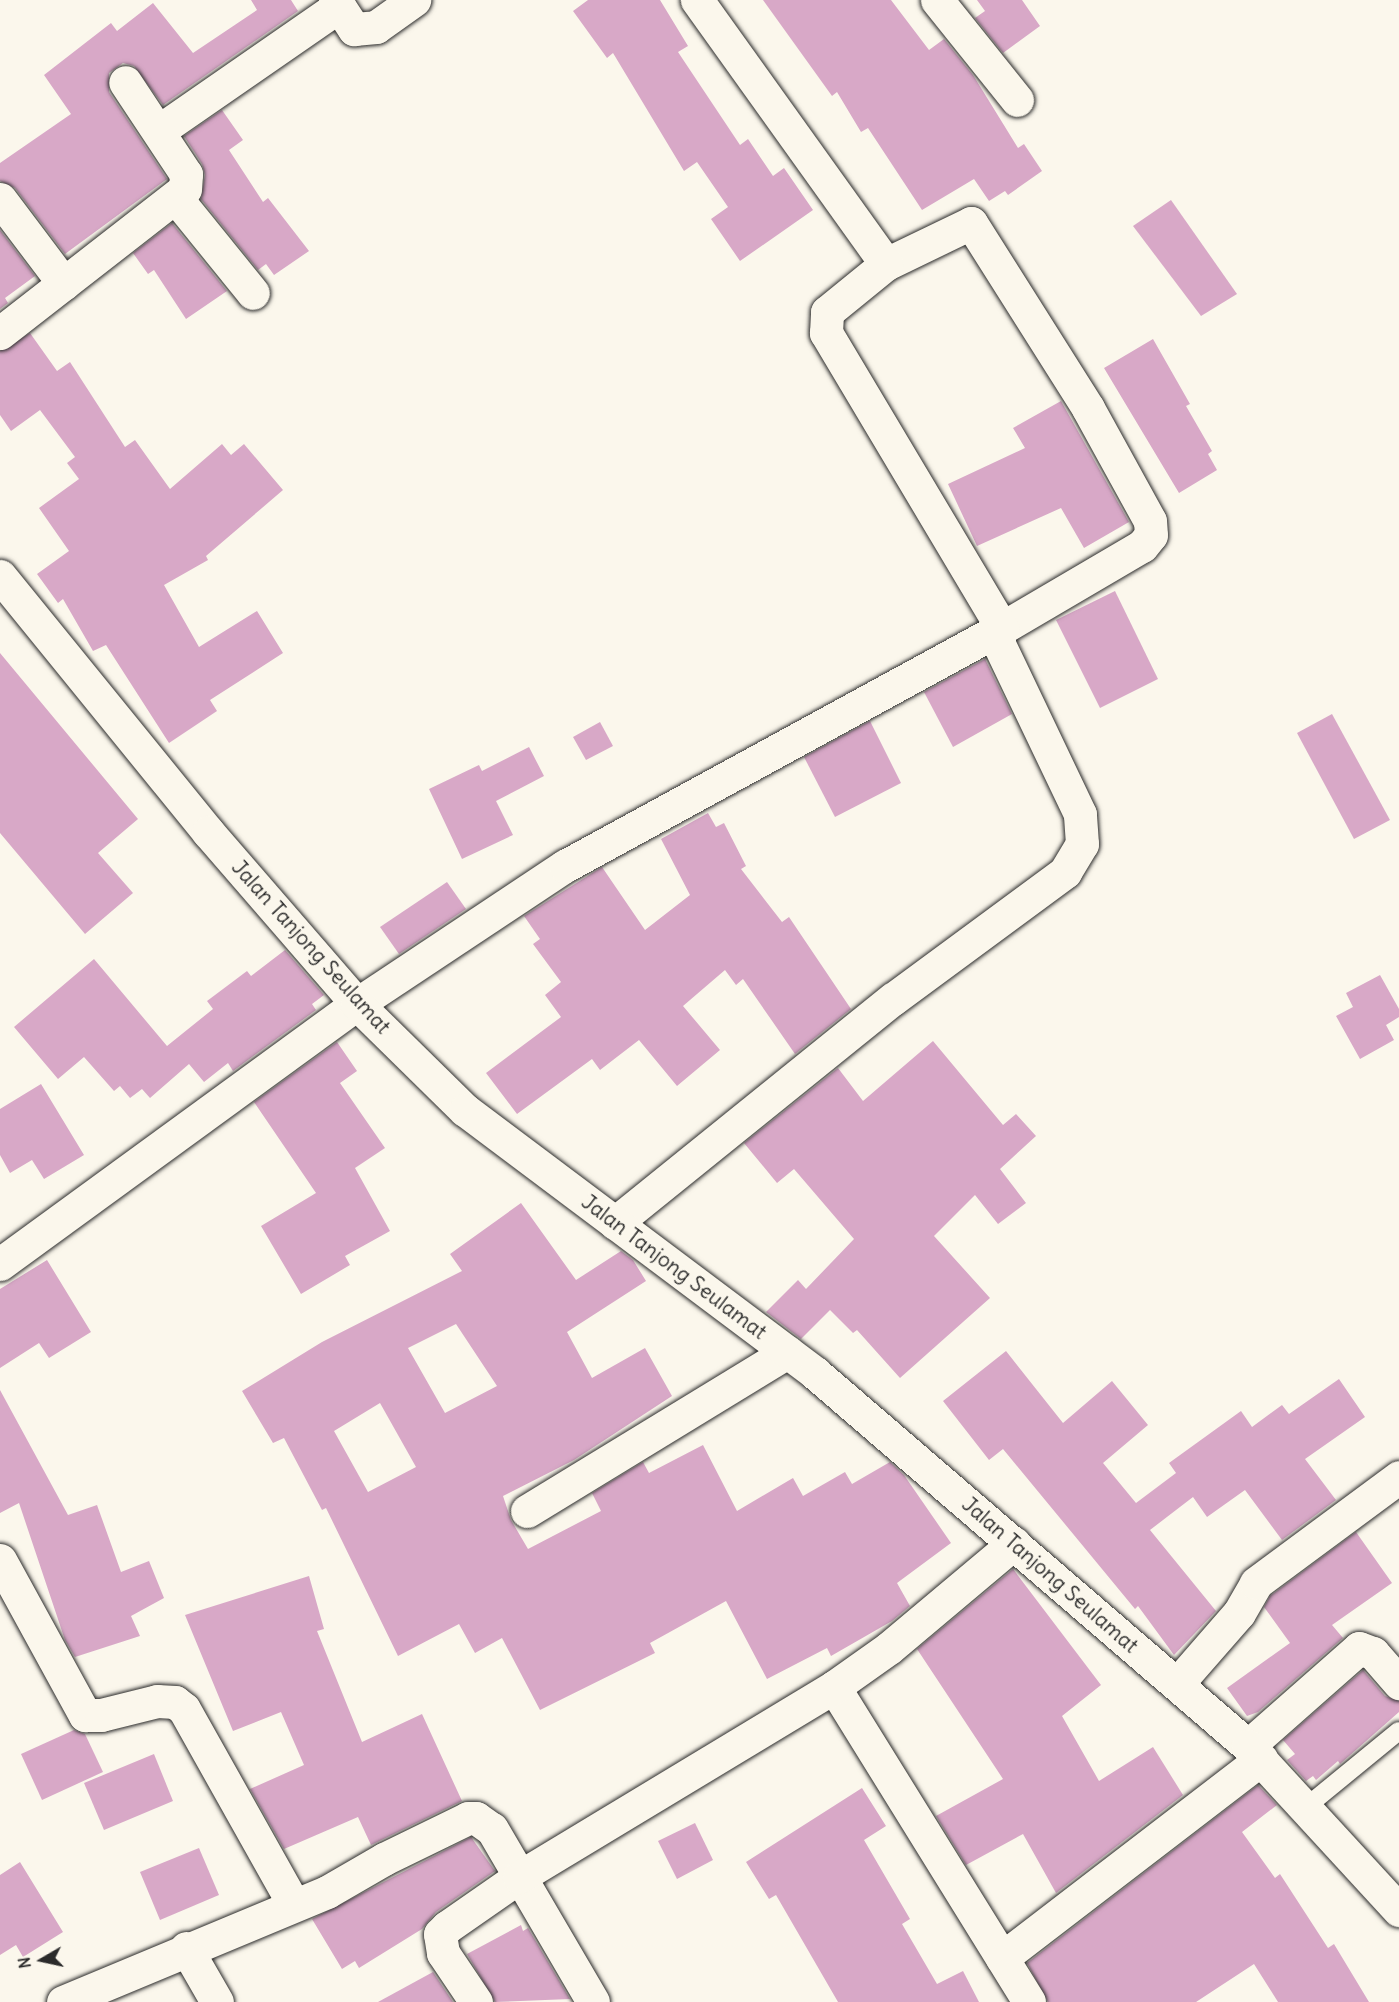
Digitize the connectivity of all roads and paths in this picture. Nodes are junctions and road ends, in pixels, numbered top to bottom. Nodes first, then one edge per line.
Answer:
1 (414, 0) edge
2 (696, 0) edge
3 (937, 0) edge
4 (337, 3) edge
5 (125, 82) dead end
6 (1017, 100) dead end
7 (160, 130) junction
8 (176, 198) junction
9 (0, 199) edge
10 (886, 264) junction
11 (64, 284) junction
12 (253, 293) dead end
13 (0, 333) edge
14 (0, 576) edge
15 (1002, 628) junction
16 (357, 1004) junction
17 (615, 1224) junction
18 (0, 1264) edge
19 (787, 1352) junction
20 (1399, 1477) edge
21 (527, 1511) dead end
22 (1014, 1544) junction
23 (0, 1560) edge
24 (1399, 1683) edge
25 (1177, 1684) junction
26 (834, 1687) junction
27 (1399, 1731) edge
28 (1254, 1753) junction
29 (1306, 1807) junction
30 (519, 1877) junction
31 (293, 1903) junction
32 (1399, 1910) edge
33 (186, 1948) junction
34 (1002, 1958) junction
35 (63, 2002) edge
36 (218, 2002) edge
37 (476, 2002) edge
38 (593, 2002) edge
39 (1029, 2002) edge

1 - 4 street
2 - 10 street
3 - 6 street
4 - 7 street
5 - 7 street
7 - 8 street
8 - 11 street
8 - 12 street
9 - 11 street
10 - 15 street
10 - 15 street
11 - 13 street
14 - 16 street, Jalan Tanjong Seulamat
15 - 16 street
15 - 17 street
16 - 17 street, Jalan Tanjong Seulamat
16 - 18 street
17 - 19 street, Jalan Tanjong Seulamat
19 - 21 street
19 - 22 street, Jalan Tanjong Seulamat
20 - 25 street
22 - 25 street, Jalan Tanjong Seulamat
22 - 26 street
23 - 31 street
24 - 28 street
25 - 28 street, Jalan Tanjong Seulamat
26 - 30 street
26 - 34 street
27 - 29 lane
28 - 29 street, Jalan Tanjong Seulamat
28 - 34 street
29 - 32 street, Jalan Tanjong Seulamat
30 - 31 street
30 - 37 street
30 - 38 street
31 - 33 street
33 - 35 street
33 - 36 street
34 - 39 street

